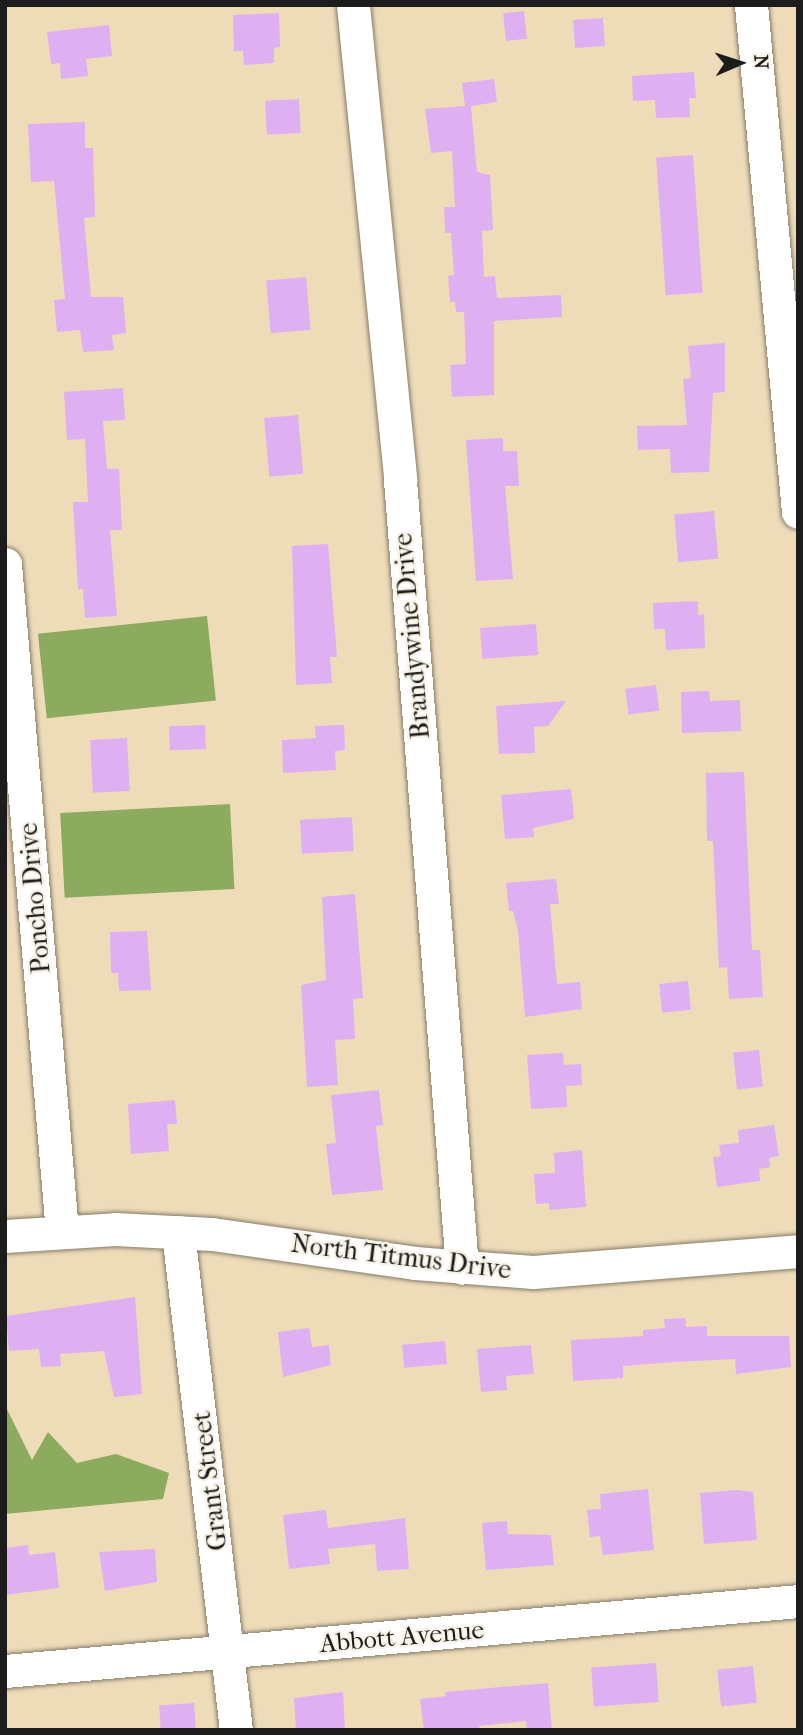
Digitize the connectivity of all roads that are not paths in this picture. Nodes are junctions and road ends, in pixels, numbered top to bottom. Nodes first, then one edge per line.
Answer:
1 (353, 5) edge
2 (751, 5) edge
3 (798, 512) edge
4 (5, 564) edge
5 (62, 1231) junction
6 (178, 1233) junction
7 (5, 1236) edge
8 (798, 1251) edge
9 (463, 1268) junction
10 (798, 1601) edge
11 (230, 1651) junction
12 (5, 1671) edge
13 (236, 1730) edge

1 - 9 street, Brandywine Drive
2 - 3 street
4 - 5 street, Poncho Drive
5 - 6 street, North Titmus Drive
5 - 7 street, North Titmus Drive
6 - 9 street, North Titmus Drive
6 - 11 street, Grant Street
8 - 9 street, North Titmus Drive
10 - 11 street, Abbott Avenue
11 - 12 street, Abbott Avenue
11 - 13 street, Grant Street

